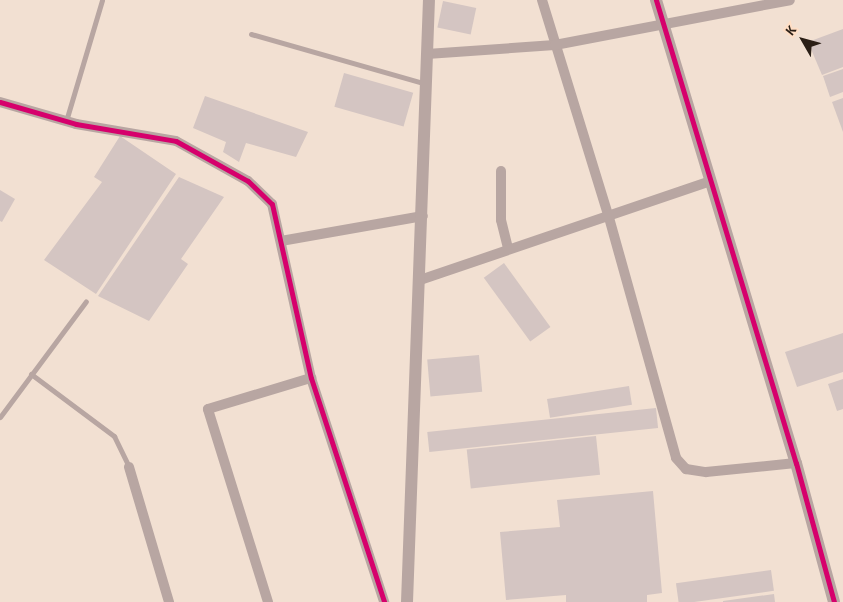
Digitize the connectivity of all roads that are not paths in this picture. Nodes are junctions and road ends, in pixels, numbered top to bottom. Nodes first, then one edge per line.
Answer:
1 (102, 0) edge
2 (429, 0) edge
3 (542, 0) edge
4 (656, 0) edge
5 (790, 0) edge
6 (662, 22) junction
7 (251, 34) dead end
8 (555, 45) junction
9 (428, 54) junction
10 (427, 84) junction
11 (0, 102) edge
12 (66, 121) junction
13 (501, 171) dead end
14 (708, 182) junction
15 (608, 214) junction
16 (423, 216) junction
17 (281, 241) junction
18 (508, 249) junction
19 (420, 280) junction
20 (86, 301) dead end
21 (32, 374) junction
22 (311, 378) junction
23 (0, 417) edge
24 (796, 463) junction
25 (129, 467) joint
26 (836, 600) edge
27 (169, 602) edge
28 (268, 602) edge
29 (384, 602) edge
30 (407, 602) edge

1 - 12 lane
2 - 9 street
3 - 8 street
4 - 6 street
5 - 6 street
6 - 8 street
6 - 14 street
7 - 10 lane
8 - 9 street
8 - 15 street
9 - 10 street
10 - 16 street
11 - 12 street
12 - 17 street
13 - 18 street
14 - 15 street
14 - 24 street
15 - 18 street
15 - 24 street
16 - 17 street
16 - 19 street
17 - 22 street
18 - 19 street
19 - 30 street
20 - 21 lane
21 - 23 lane
21 - 25 lane
22 - 28 street
22 - 29 street
24 - 26 street
25 - 27 street

